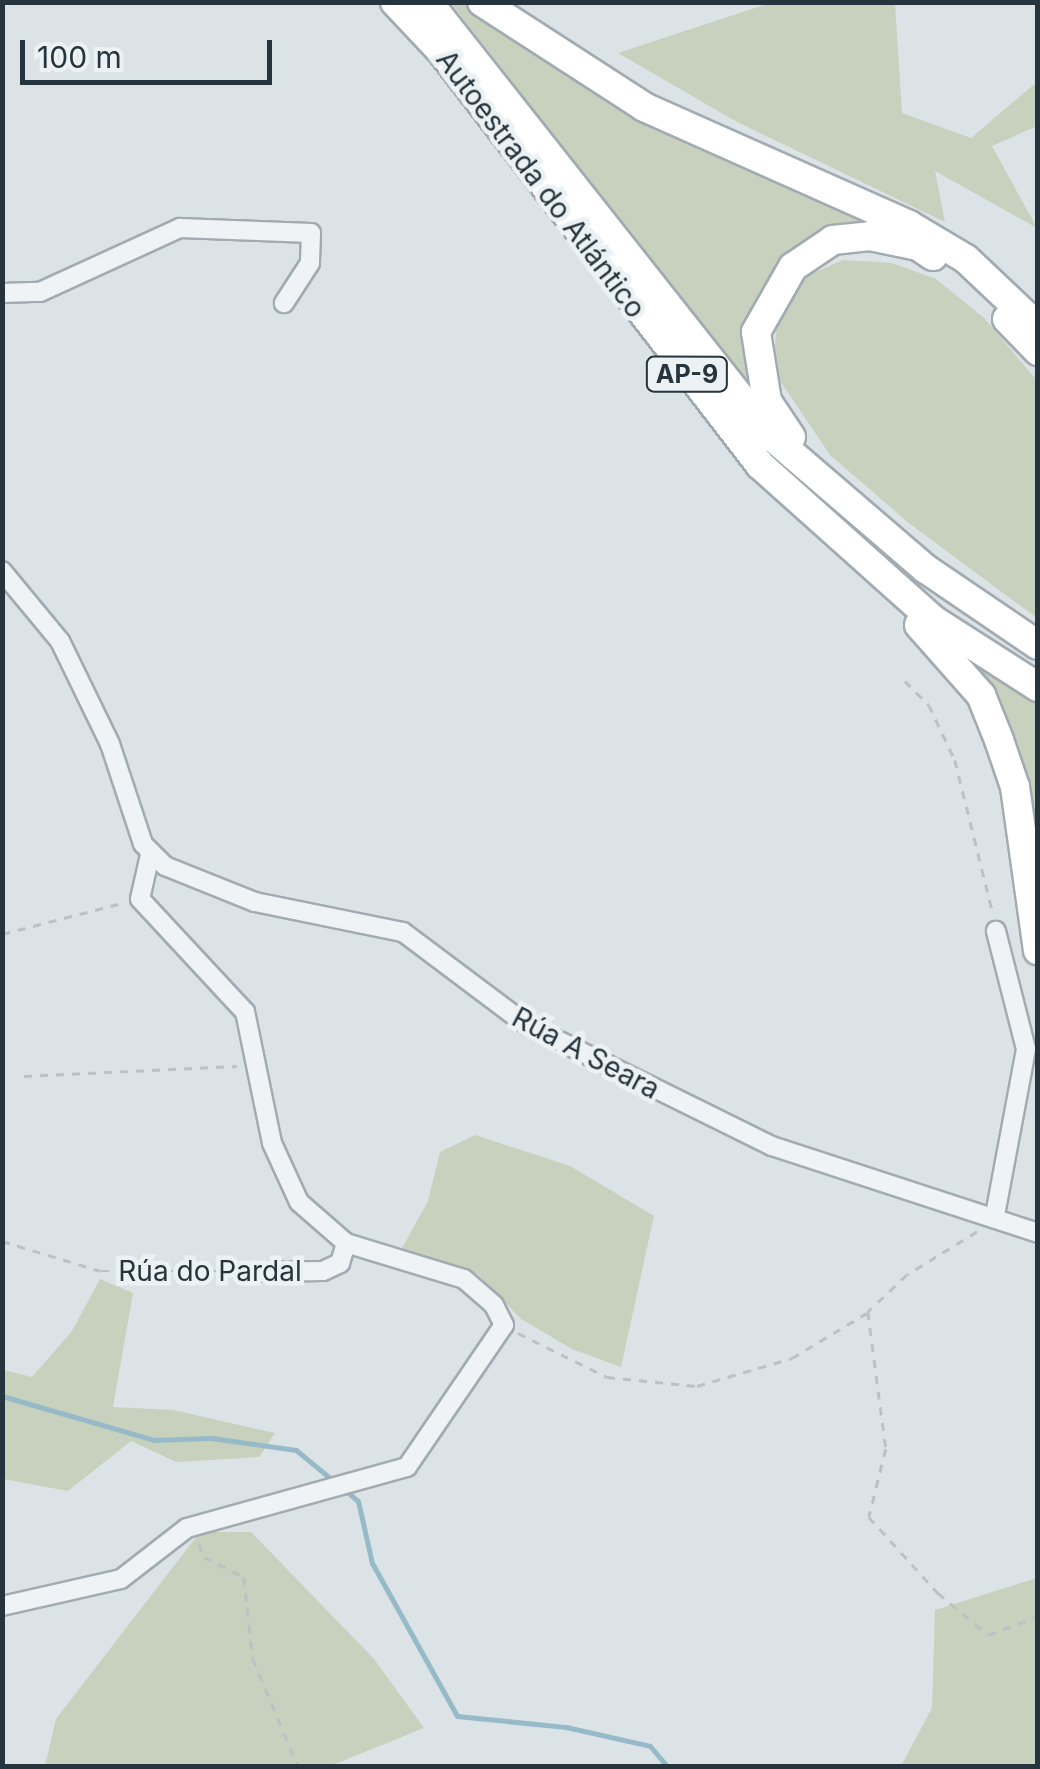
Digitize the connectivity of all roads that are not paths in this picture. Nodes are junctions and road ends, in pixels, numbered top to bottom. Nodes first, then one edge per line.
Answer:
1 (395, 2) edge
2 (428, 2) edge
3 (482, 2) edge
4 (2, 292) edge
5 (284, 304) dead end
6 (1038, 327) edge
7 (1038, 351) edge
8 (806, 470) junction
9 (858, 557) junction
10 (2, 571) edge
11 (1038, 645) edge
12 (1038, 687) edge
13 (150, 855) junction
14 (996, 931) road end
15 (1038, 950) edge
16 (996, 1215) junction
17 (1038, 1232) edge
18 (346, 1243) junction
19 (258, 1272) road end
20 (2, 1606) edge

1 - 9 highway, Autoestrada do Atlántico / AP-9
2 - 8 highway, Autoestrada do Atlántico / AP-9
3 - 6 highway
4 - 5 street
7 - 8 highway
8 - 11 highway, Autoestrada do Atlántico / AP-9
9 - 12 highway, Autoestrada do Atlántico / AP-9
9 - 15 highway
10 - 13 street
13 - 16 street, Rúa A Seara
13 - 18 street
14 - 16 street
16 - 17 street, Rúa A Seara
18 - 19 street, Rúa do Pardal
18 - 20 street

